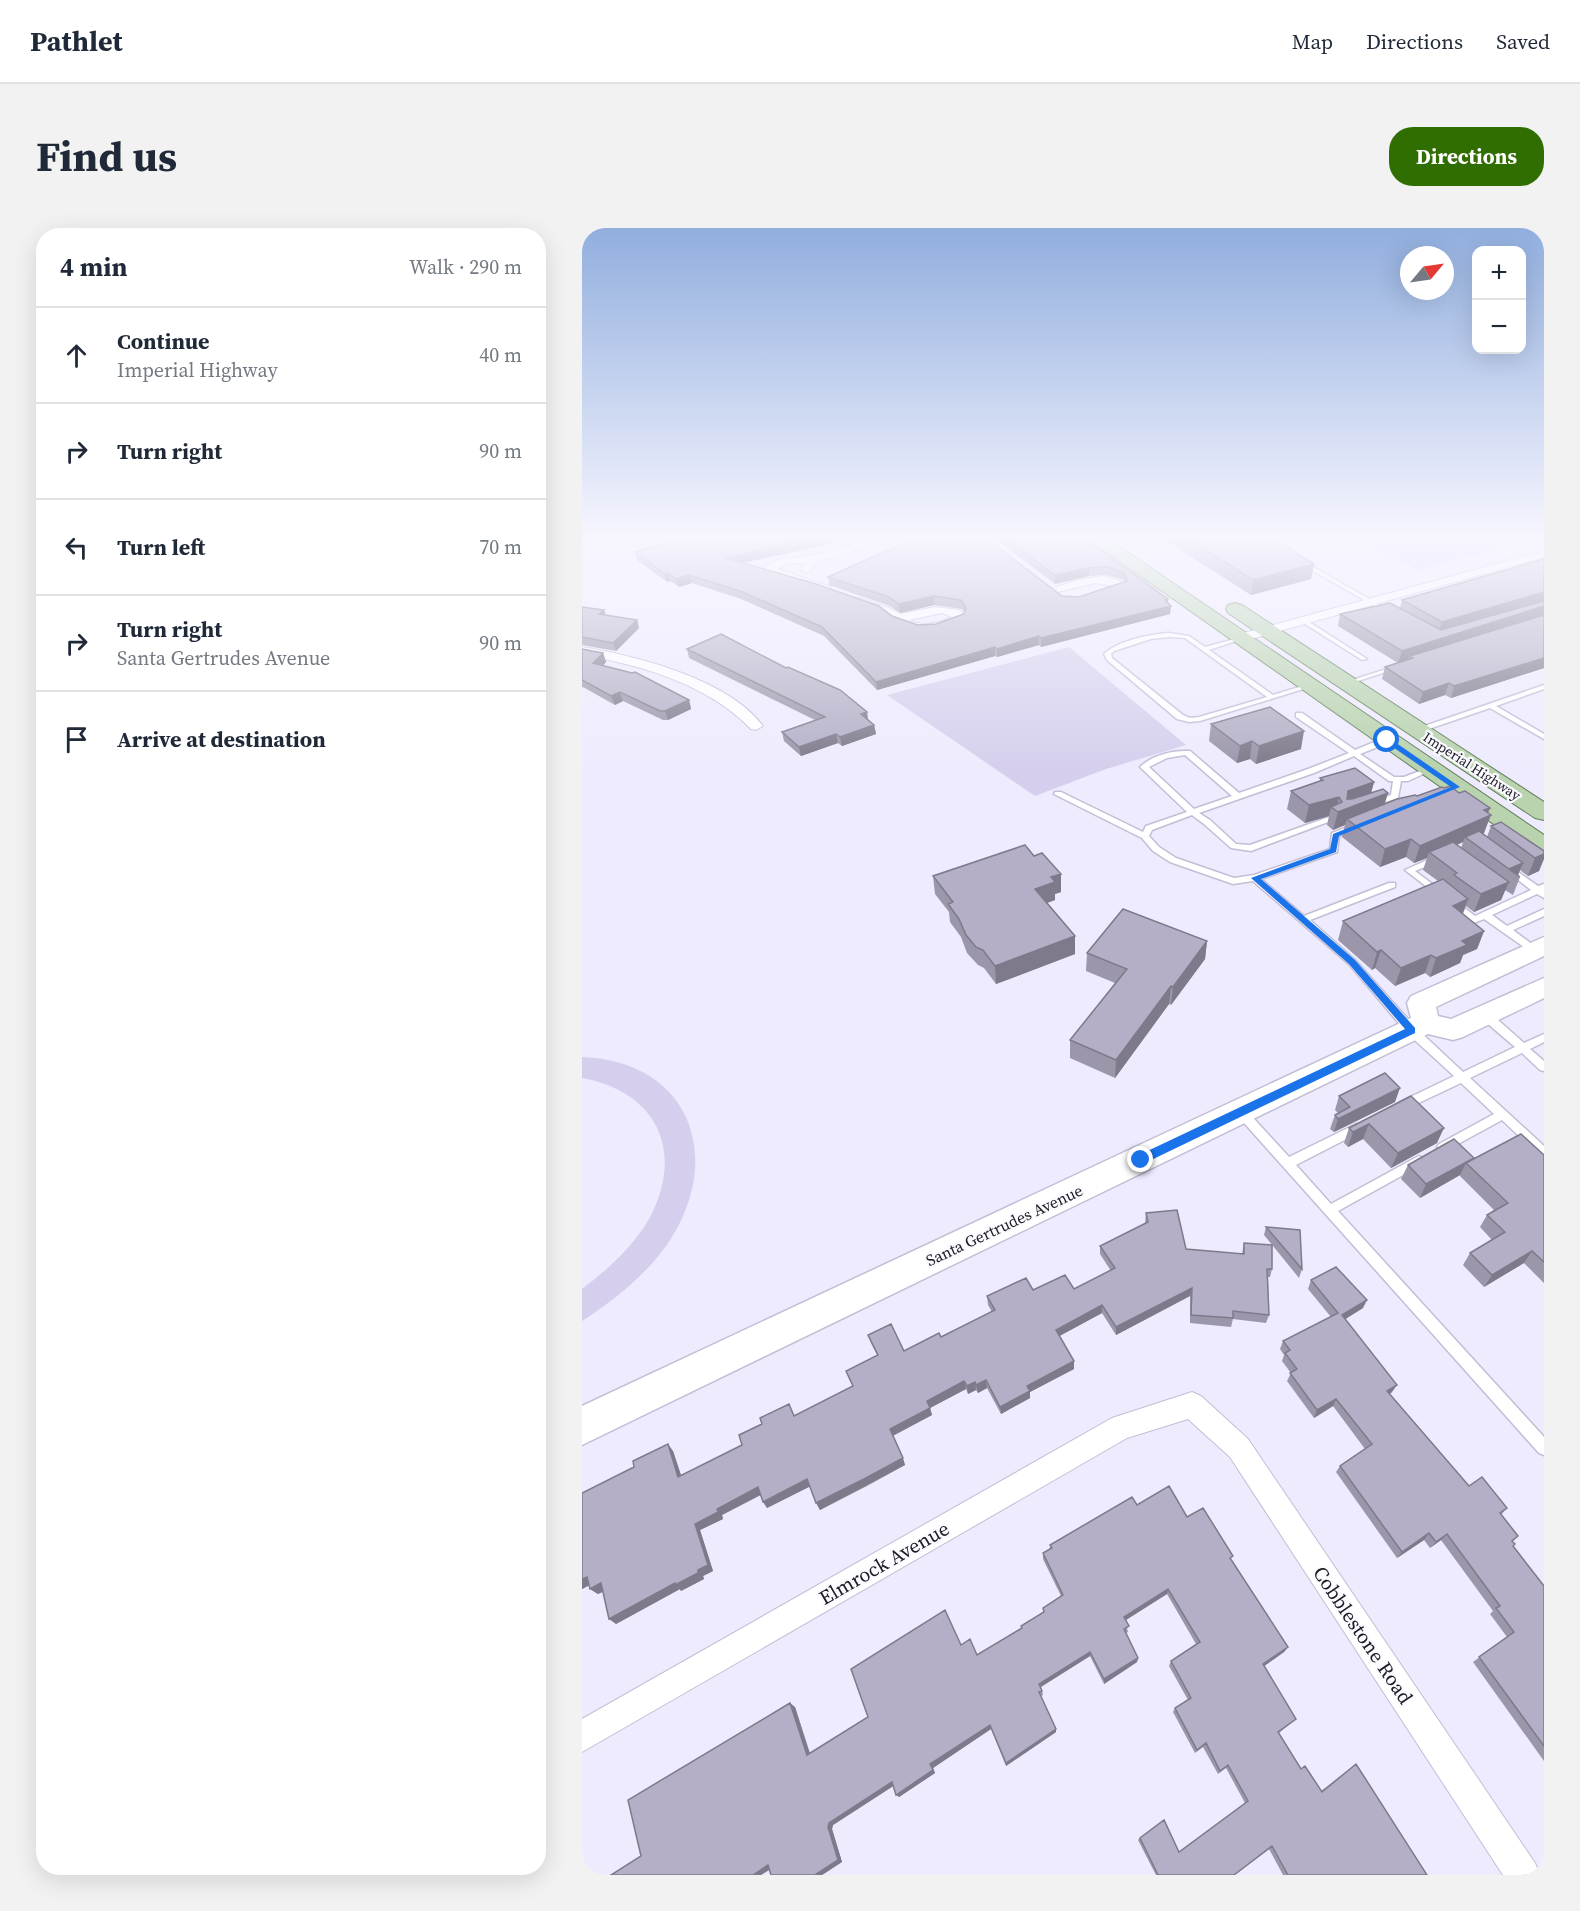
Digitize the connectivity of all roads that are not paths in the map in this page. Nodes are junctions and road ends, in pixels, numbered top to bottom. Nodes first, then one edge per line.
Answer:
1 (893, 616) edge
2 (1208, 616) edge
3 (1245, 616) edge
4 (1322, 616) edge
5 (1395, 616) edge
6 (898, 619) edge
7 (1401, 619) edge
8 (1304, 621) junction
9 (1268, 631) junction
10 (1240, 638) junction
11 (1204, 649) junction
12 (582, 651) edge
13 (1364, 659) dead end
14 (1405, 665) edge
15 (1347, 683) junction
16 (1309, 686) junction
17 (1544, 687) edge
18 (1272, 698) junction
19 (1490, 705) junction
20 (1299, 715) dead end
21 (756, 726) dead end
22 (1417, 730) junction
23 (1544, 737) edge
24 (1387, 740) junction
25 (1354, 753) junction
26 (1430, 769) junction
27 (1397, 780) junction
28 (1058, 794) dead end
29 (1238, 797) junction
30 (1366, 806) edge
31 (1192, 812) junction
32 (1544, 813) edge
33 (1332, 819) edge
34 (1367, 823) edge
35 (1145, 836) junction
36 (1544, 848) edge
37 (1448, 854) edge
38 (1502, 863) edge
39 (1255, 878) junction
40 (1392, 885) dead end
41 (1542, 891) edge
42 (1503, 895) edge
43 (1513, 902) junction
44 (1544, 912) edge
45 (1485, 915) junction
46 (1304, 919) junction
47 (1506, 930) junction
48 (1539, 948) edge
49 (1544, 987) edge
50 (1485, 1015) junction
51 (1419, 1027) junction
52 (1544, 1038) edge
53 (1522, 1048) junction
54 (1544, 1067) edge
55 (1461, 1076) junction
56 (1241, 1112) junction
57 (1389, 1112) edge
58 (1502, 1115) junction
59 (1369, 1122) edge
60 (1544, 1153) edge
61 (1288, 1163) junction
62 (1330, 1210) junction
63 (1192, 1405) joint
64 (582, 1426) edge
65 (1544, 1448) edge
66 (582, 1736) edge
67 (1522, 1875) edge

1 - 6 street
2 - 10 main road, Imperial Highway
3 - 9 main road, Imperial Highway
4 - 8 street
5 - 7 lane
8 - 9 street
8 - 13 lane
9 - 10 street
9 - 15 main road, Imperial Highway
10 - 11 lane
10 - 16 main road, Imperial Highway
11 - 18 lane
11 - 18 lane
12 - 21 street
14 - 15 lane
15 - 22 main road, Imperial Highway
16 - 18 lane
16 - 24 main road, Imperial Highway
17 - 19 lane
19 - 22 lane
19 - 23 lane
20 - 25 lane
22 - 24 main road
22 - 32 main road, Imperial Highway
24 - 25 lane
24 - 26 main road, Imperial Highway
25 - 27 lane
25 - 29 lane
26 - 27 lane
26 - 36 main road, Imperial Highway
27 - 30 lane
28 - 35 lane
29 - 31 lane
29 - 31 lane
31 - 33 lane
31 - 35 lane
34 - 39 lane
35 - 39 lane
37 - 45 lane
38 - 41 lane
39 - 46 lane
40 - 46 lane
41 - 43 lane
42 - 43 lane
43 - 45 lane
44 - 47 lane
45 - 47 lane
46 - 51 lane
47 - 48 lane
48 - 51 main road
49 - 50 main road
50 - 51 main road
50 - 53 lane
51 - 55 lane
51 - 56 main road, Santa Gertrudes Avenue
52 - 53 lane
53 - 54 lane
53 - 55 lane
55 - 57 lane
55 - 58 lane
56 - 61 lane
56 - 64 main road, Santa Gertrudes Avenue
58 - 60 lane
58 - 62 lane
59 - 61 lane
61 - 62 lane
62 - 65 lane
63 - 66 street, Elmrock Avenue
63 - 67 street, Cobblestone Road

